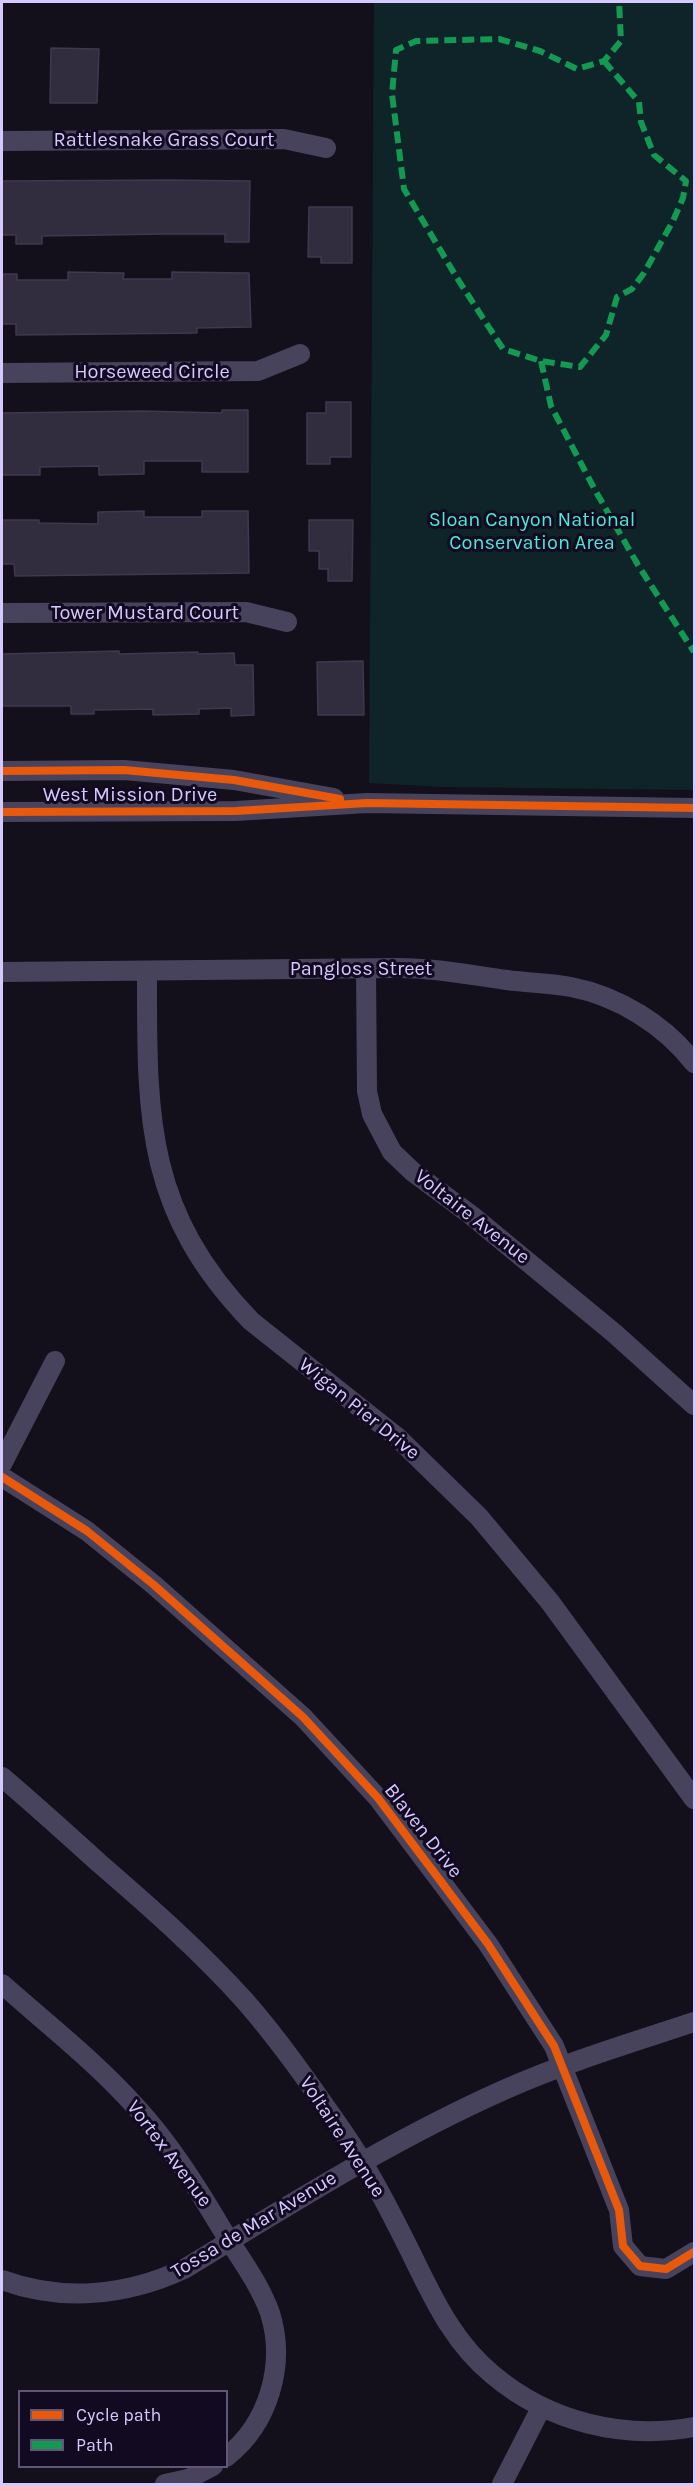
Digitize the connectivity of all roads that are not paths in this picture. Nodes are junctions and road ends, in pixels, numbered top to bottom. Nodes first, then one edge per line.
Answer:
1 (2, 141) edge
2 (326, 148) dead end
3 (300, 354) dead end
4 (2, 373) edge
5 (2, 613) edge
6 (287, 622) dead end
7 (2, 771) edge
8 (367, 803) junction
9 (694, 808) edge
10 (2, 812) edge
11 (366, 969) junction
12 (147, 971) junction
13 (2, 972) edge
14 (694, 1063) edge
15 (55, 1361) dead end
16 (694, 1405) edge
17 (2, 1464) edge
18 (2, 1477) edge
19 (2, 1777) edge
20 (694, 1799) edge
21 (2, 1984) edge
22 (694, 2022) edge
23 (564, 2066) junction
24 (362, 2162) junction
25 (230, 2241) junction
26 (694, 2252) edge
27 (2, 2280) edge
28 (541, 2408) junction
29 (694, 2427) edge
30 (228, 2455) edge
31 (209, 2468) edge
32 (165, 2484) edge
33 (502, 2484) edge

1 - 2 street, Rattlesnake Grass Court
3 - 4 street, Horseweed Circle
5 - 6 street, Tower Mustard Court
7 - 8 street, West Mission Drive
8 - 9 street, West Mission Drive
8 - 10 street, West Mission Drive
11 - 12 street, Pangloss Street
11 - 14 street, Pangloss Street
11 - 16 street, Voltaire Avenue
12 - 13 street, Pangloss Street
12 - 20 street, Wigan Pier Drive
15 - 17 street
18 - 23 street, Blaven Drive
19 - 24 street, Voltaire Avenue
21 - 25 street, Vortex Avenue
22 - 23 street, Tossa de Mar Avenue
23 - 24 street, Tossa de Mar Avenue
23 - 26 street, Blaven Drive
24 - 25 street, Tossa de Mar Avenue
24 - 28 street, Voltaire Avenue
25 - 27 street, Tossa de Mar Avenue
25 - 30 street, Vortex Avenue
28 - 29 street, Voltaire Avenue
28 - 33 street
31 - 32 street

